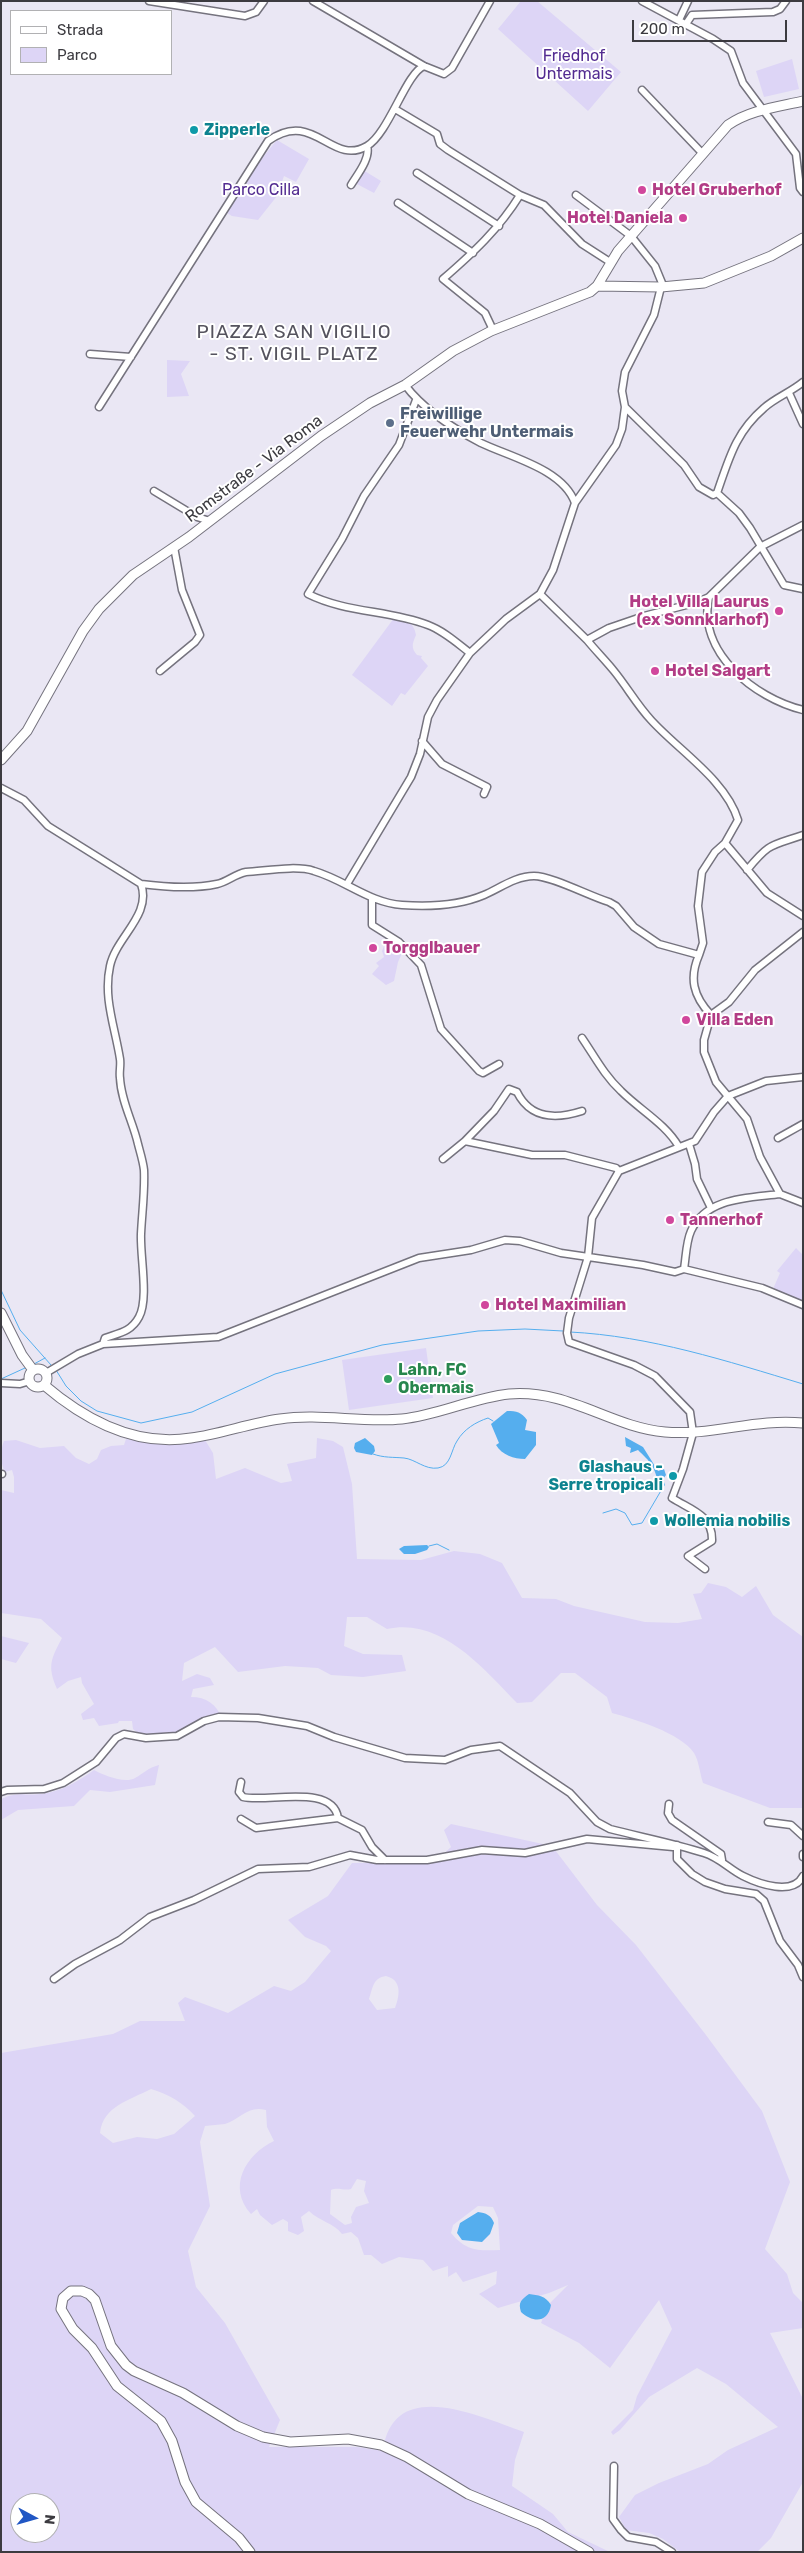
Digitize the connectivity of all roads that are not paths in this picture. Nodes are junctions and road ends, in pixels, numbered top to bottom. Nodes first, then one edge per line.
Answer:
1 (149, 1) edge
2 (264, 1) edge
3 (312, 1) edge
4 (490, 1) edge
5 (642, 1) edge
6 (688, 1) edge
7 (786, 1) edge
8 (679, 20) junction
9 (686, 24) junction
10 (424, 66) junction
11 (642, 90) dead end
12 (803, 101) edge
13 (395, 109) junction
14 (761, 110) junction
15 (367, 146) junction
16 (704, 154) junction
17 (417, 173) dead end
18 (351, 185) dead end
19 (803, 192) edge
20 (520, 195) junction
21 (576, 195) dead end
22 (398, 204) dead end
23 (499, 226) junction
24 (631, 236) junction
25 (803, 238) edge
26 (473, 253) junction
27 (610, 262) junction
28 (597, 286) junction
29 (661, 287) junction
30 (493, 330) junction
31 (90, 354) dead end
32 (132, 357) junction
33 (803, 382) edge
34 (405, 385) junction
35 (790, 393) junction
36 (416, 400) junction
37 (100, 407) dead end
38 (625, 407) junction
39 (803, 424) edge
40 (154, 491) dead end
41 (717, 492) junction
42 (575, 503) junction
43 (207, 520) junction
44 (803, 525) edge
45 (174, 548) junction
46 (760, 548) junction
47 (803, 589) edge
48 (540, 594) junction
49 (709, 597) junction
50 (586, 640) junction
51 (470, 653) junction
52 (160, 671) dead end
53 (803, 710) edge
54 (422, 741) junction
55 (1, 760) edge
56 (1, 788) edge
57 (484, 794) dead end
58 (803, 834) edge
59 (726, 843) junction
60 (747, 870) junction
61 (142, 884) junction
62 (347, 884) junction
63 (372, 898) junction
64 (803, 916) edge
65 (803, 932) edge
66 (699, 955) junction
67 (711, 1016) junction
68 (582, 1038) dead end
69 (499, 1064) dead end
70 (803, 1077) edge
71 (728, 1096) junction
72 (582, 1112) dead end
73 (803, 1124) edge
74 (778, 1138) dead end
75 (464, 1141) junction
76 (689, 1144) junction
77 (679, 1147) junction
78 (444, 1158) dead end
79 (619, 1171) junction
80 (780, 1194) junction
81 (803, 1203) edge
82 (711, 1208) junction
83 (588, 1256) junction
84 (684, 1270) junction
85 (803, 1305) edge
86 (1, 1313) edge
87 (102, 1344) junction
88 (30, 1367) junction
89 (49, 1371) junction
90 (30, 1381) junction
91 (1, 1382) edge
92 (44, 1385) junction
93 (803, 1423) edge
94 (692, 1433) junction
95 (705, 1569) dead end
96 (241, 1782) dead end
97 (1, 1792) edge
98 (669, 1804) dead end
99 (338, 1818) junction
100 (241, 1819) dead end
101 (768, 1822) dead end
102 (803, 1836) edge
103 (677, 1845) junction
104 (384, 1860) junction
105 (722, 1860) junction
106 (803, 1876) edge
107 (803, 1977) edge
108 (54, 1979) dead end
109 (614, 2466) dead end
110 (250, 2552) edge
111 (589, 2552) edge
112 (672, 2552) edge

1 - 2 street
3 - 10 street
4 - 10 street
5 - 8 street
6 - 8 street
7 - 9 street
8 - 9 street
9 - 14 street
10 - 13 street
11 - 16 street
12 - 14 main road
13 - 15 street
13 - 20 street
14 - 16 main road
14 - 19 street
15 - 18 street
15 - 32 street
16 - 24 main road
17 - 23 street
20 - 23 street
20 - 27 street
21 - 24 street
22 - 26 street
23 - 26 street
24 - 27 main road
24 - 29 street
25 - 29 main road
26 - 30 street
27 - 28 main road
28 - 29 main road
28 - 30 main road, Romstraße - Via Roma
29 - 38 street
30 - 34 main road, Romstraße - Via Roma
31 - 32 street
32 - 37 street
33 - 35 street
34 - 36 street
34 - 43 main road, Romstraße - Via Roma
35 - 39 street
35 - 41 street
36 - 42 street
36 - 51 street
38 - 41 street
38 - 42 street
40 - 43 street
41 - 46 street
42 - 48 street
43 - 45 main road, Romstraße - Via Roma
44 - 46 street
45 - 52 street
45 - 55 main road, Romstraße - Via Roma
46 - 47 street
46 - 49 street
48 - 50 street
48 - 51 street
49 - 50 street
49 - 53 street
50 - 59 street
51 - 54 street
54 - 57 street
54 - 62 street
56 - 61 street
58 - 60 street
59 - 60 street
59 - 66 street
60 - 64 street
61 - 62 street
61 - 87 street
62 - 63 street
63 - 66 street
63 - 69 street
65 - 67 street
66 - 67 street
67 - 71 street
68 - 77 street
70 - 71 street
71 - 76 street
71 - 80 street
72 - 75 street
73 - 74 street
75 - 78 street
75 - 79 street
76 - 77 street
76 - 82 street
77 - 79 street
79 - 83 street
80 - 81 street
80 - 82 street
82 - 84 street
83 - 84 street
83 - 87 street
83 - 94 street
84 - 85 street
86 - 88 main road
87 - 89 street
88 - 89 main road
88 - 90 main road
89 - 92 main road
90 - 91 street
90 - 92 main road
92 - 94 main road
93 - 94 main road
94 - 95 street
96 - 99 street
97 - 103 street
98 - 105 street
99 - 100 street
99 - 104 street
101 - 102 street
103 - 104 street
103 - 105 street
103 - 107 street
104 - 108 street
105 - 106 street
109 - 112 street
110 - 111 main road

